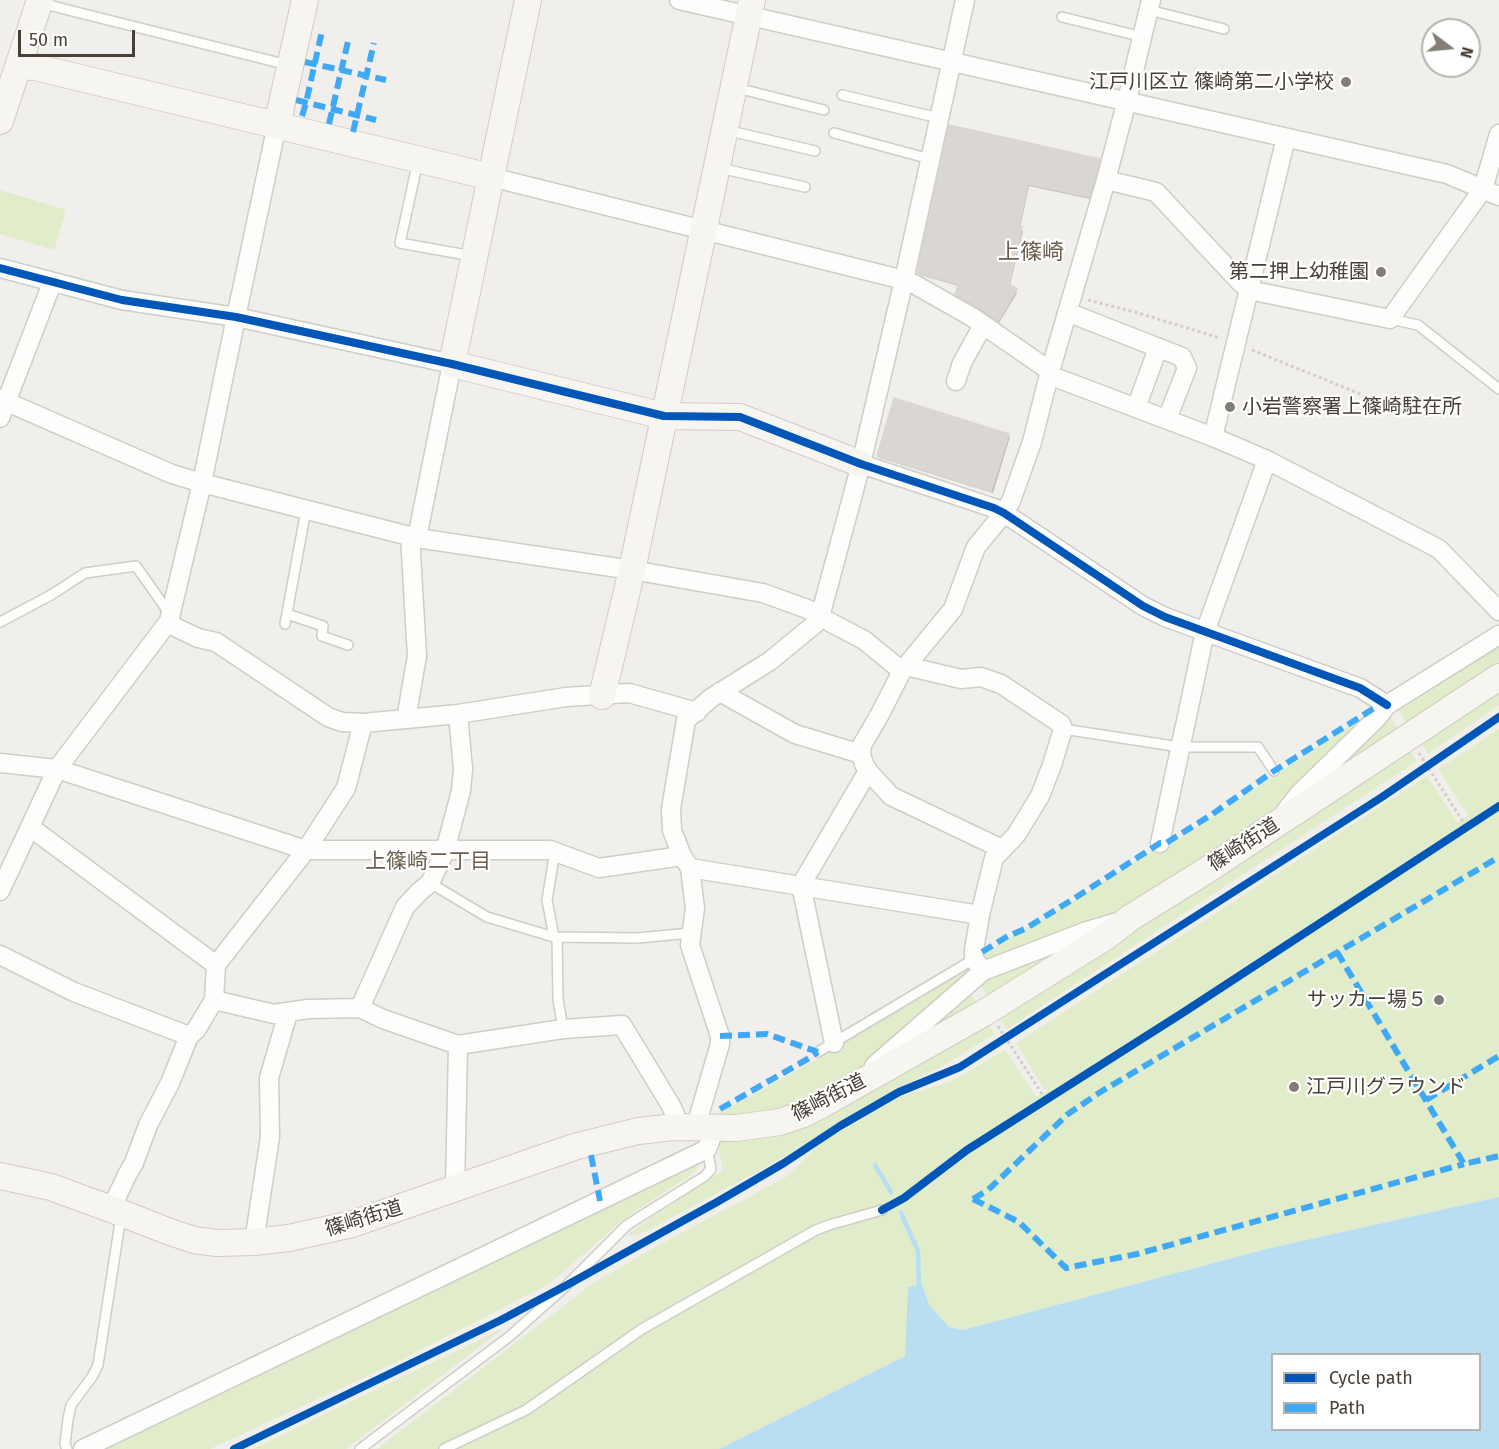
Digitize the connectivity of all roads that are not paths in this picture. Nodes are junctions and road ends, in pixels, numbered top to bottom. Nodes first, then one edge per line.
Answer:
1 (305, 0) edge
2 (528, 0) edge
3 (679, 0) edge
4 (965, 0) edge
5 (39, 2) edge
6 (1150, 5) edge
7 (750, 8) edge
8 (1062, 17) dead end
9 (1224, 29) dead end
10 (1143, 37) junction
11 (951, 62) junction
12 (9, 65) edge
13 (291, 66) junction
14 (734, 87) junction
15 (842, 95) dead end
16 (1127, 100) junction
17 (824, 110) dead end
18 (939, 118) junction
19 (0, 121) edge
20 (277, 125) junction
21 (725, 130) junction
22 (834, 133) dead end
23 (1499, 134) edge
24 (1286, 138) junction
25 (815, 150) dead end
26 (419, 159) junction
27 (930, 159) junction
28 (717, 167) junction
29 (491, 177) junction
30 (1106, 180) junction
31 (805, 187) dead end
32 (1491, 192) edge
33 (704, 229) junction
34 (474, 257) junction
35 (0, 268) edge
36 (904, 280) junction
37 (52, 283) junction
38 (1249, 290) junction
39 (1067, 312) junction
40 (236, 317) junction
41 (1390, 319) junction
42 (983, 324) junction
43 (1158, 348) junction
44 (452, 364) junction
45 (1050, 373) junction
46 (957, 381) dead end
47 (1499, 389) edge
48 (2, 406) edge
49 (1136, 408) junction
50 (664, 416) junction
51 (1167, 419) junction
52 (1213, 437) junction
53 (1266, 460) junction
54 (861, 464) junction
55 (202, 483) junction
56 (306, 510) junction
57 (1004, 513) junction
58 (414, 537) junction
59 (632, 570) junction
60 (1499, 611) edge
61 (287, 614) junction
62 (820, 615) junction
63 (170, 618) junction
64 (0, 621) edge
65 (285, 624) dead end
66 (1205, 632) junction
67 (1499, 635) edge
68 (348, 645) dead end
69 (904, 668) junction
70 (1499, 677) edge
71 (720, 692) junction
72 (602, 696) junction
73 (1387, 705) junction
74 (697, 712) junction
75 (458, 714) junction
76 (406, 719) junction
77 (363, 723) junction
78 (1063, 729) junction
79 (1180, 747) junction
80 (861, 754) junction
81 (0, 763) edge
82 (57, 769) junction
83 (868, 771) junction
84 (1274, 771) dead end
85 (1274, 825) junction
86 (30, 827) junction
87 (1160, 843) dead end
88 (1002, 849) junction
89 (306, 850) junction
90 (445, 851) junction
91 (555, 851) junction
92 (686, 862) junction
93 (430, 883) junction
94 (801, 885) junction
95 (0, 891) edge
96 (980, 915) junction
97 (1130, 918) junction
98 (691, 933) junction
99 (555, 937) junction
100 (0, 955) edge
101 (216, 965) junction
102 (979, 965) junction
103 (213, 1000) junction
104 (360, 1008) junction
105 (288, 1013) junction
106 (563, 1029) junction
107 (189, 1036) junction
108 (458, 1045) junction
109 (826, 1047) joint
110 (843, 1093) junction
111 (698, 1133) junction
112 (0, 1176) edge
113 (455, 1188) junction
114 (882, 1210) dead end
115 (116, 1211) junction
116 (254, 1242) junction
117 (67, 1449) edge
118 (83, 1449) edge
119 (360, 1449) edge
120 (444, 1449) edge

1 - 13 street
2 - 29 street
3 - 7 street
4 - 11 street
5 - 12 street
5 - 13 lane
6 - 9 lane
6 - 10 street
7 - 11 street
7 - 14 street
8 - 10 lane
10 - 16 street
11 - 16 street
11 - 18 street
12 - 19 street
12 - 20 street
13 - 20 street
14 - 17 lane
14 - 21 street
15 - 18 lane
16 - 24 street
16 - 30 street
18 - 27 street
20 - 26 street
20 - 40 street
21 - 25 lane
21 - 28 street
22 - 27 lane
23 - 32 street
24 - 32 street
24 - 38 street
26 - 29 street
26 - 34 lane
27 - 36 street
28 - 31 lane
28 - 33 street
29 - 33 street
29 - 34 street
30 - 38 street
30 - 39 street
32 - 41 street
33 - 36 street
33 - 50 street
34 - 44 street
35 - 37 street
36 - 42 street
36 - 54 street
37 - 40 street
37 - 48 street
38 - 41 street
38 - 52 street
39 - 43 street
39 - 45 street
40 - 44 street
40 - 55 street
41 - 47 lane
42 - 45 street
42 - 46 street
43 - 49 street
43 - 51 street
44 - 50 street
44 - 58 street
45 - 49 street
45 - 57 street
48 - 55 street
49 - 51 street
50 - 54 street
50 - 59 street
51 - 52 street
52 - 53 street
53 - 60 street
53 - 66 street
54 - 57 street
54 - 62 street
55 - 56 street
55 - 63 street
56 - 58 street
56 - 61 lane
57 - 66 street
57 - 69 street
58 - 59 street
58 - 76 street
59 - 62 street
59 - 72 street
61 - 65 lane
61 - 68 lane
62 - 69 street
62 - 71 street
63 - 64 lane
63 - 77 street
63 - 82 street
66 - 73 street
66 - 79 street
67 - 73 street
69 - 78 street
69 - 80 street
70 - 85 street, 篠崎街道
71 - 74 street
71 - 80 street
72 - 74 street
72 - 75 street
73 - 85 street
74 - 92 street
75 - 76 street
75 - 90 street
76 - 77 street
77 - 89 street
78 - 79 lane
78 - 88 street
79 - 84 lane
79 - 87 street
80 - 83 street
81 - 82 street
82 - 86 street
82 - 89 street
83 - 88 street
83 - 94 street
85 - 97 street, 篠崎街道
86 - 95 street
86 - 101 street
88 - 96 street
89 - 90 street
89 - 101 street
90 - 91 street
90 - 93 street
91 - 92 street
91 - 99 lane
92 - 94 street
92 - 98 street
93 - 99 lane
93 - 104 street
94 - 96 street
94 - 109 street
96 - 102 street
97 - 102 street
97 - 110 street, 篠崎街道
98 - 99 lane
98 - 111 street
99 - 106 lane
100 - 107 street
101 - 103 street
102 - 109 lane
102 - 110 street
103 - 105 street
103 - 107 street
104 - 105 street
104 - 108 street
105 - 116 street
106 - 108 street
106 - 111 street
107 - 115 street
108 - 113 street
110 - 111 street, 篠崎街道
111 - 113 street, 篠崎街道
111 - 118 street
111 - 119 lane
112 - 115 street, 篠崎街道
113 - 116 street, 篠崎街道
114 - 120 lane
115 - 116 street, 篠崎街道
115 - 117 lane

